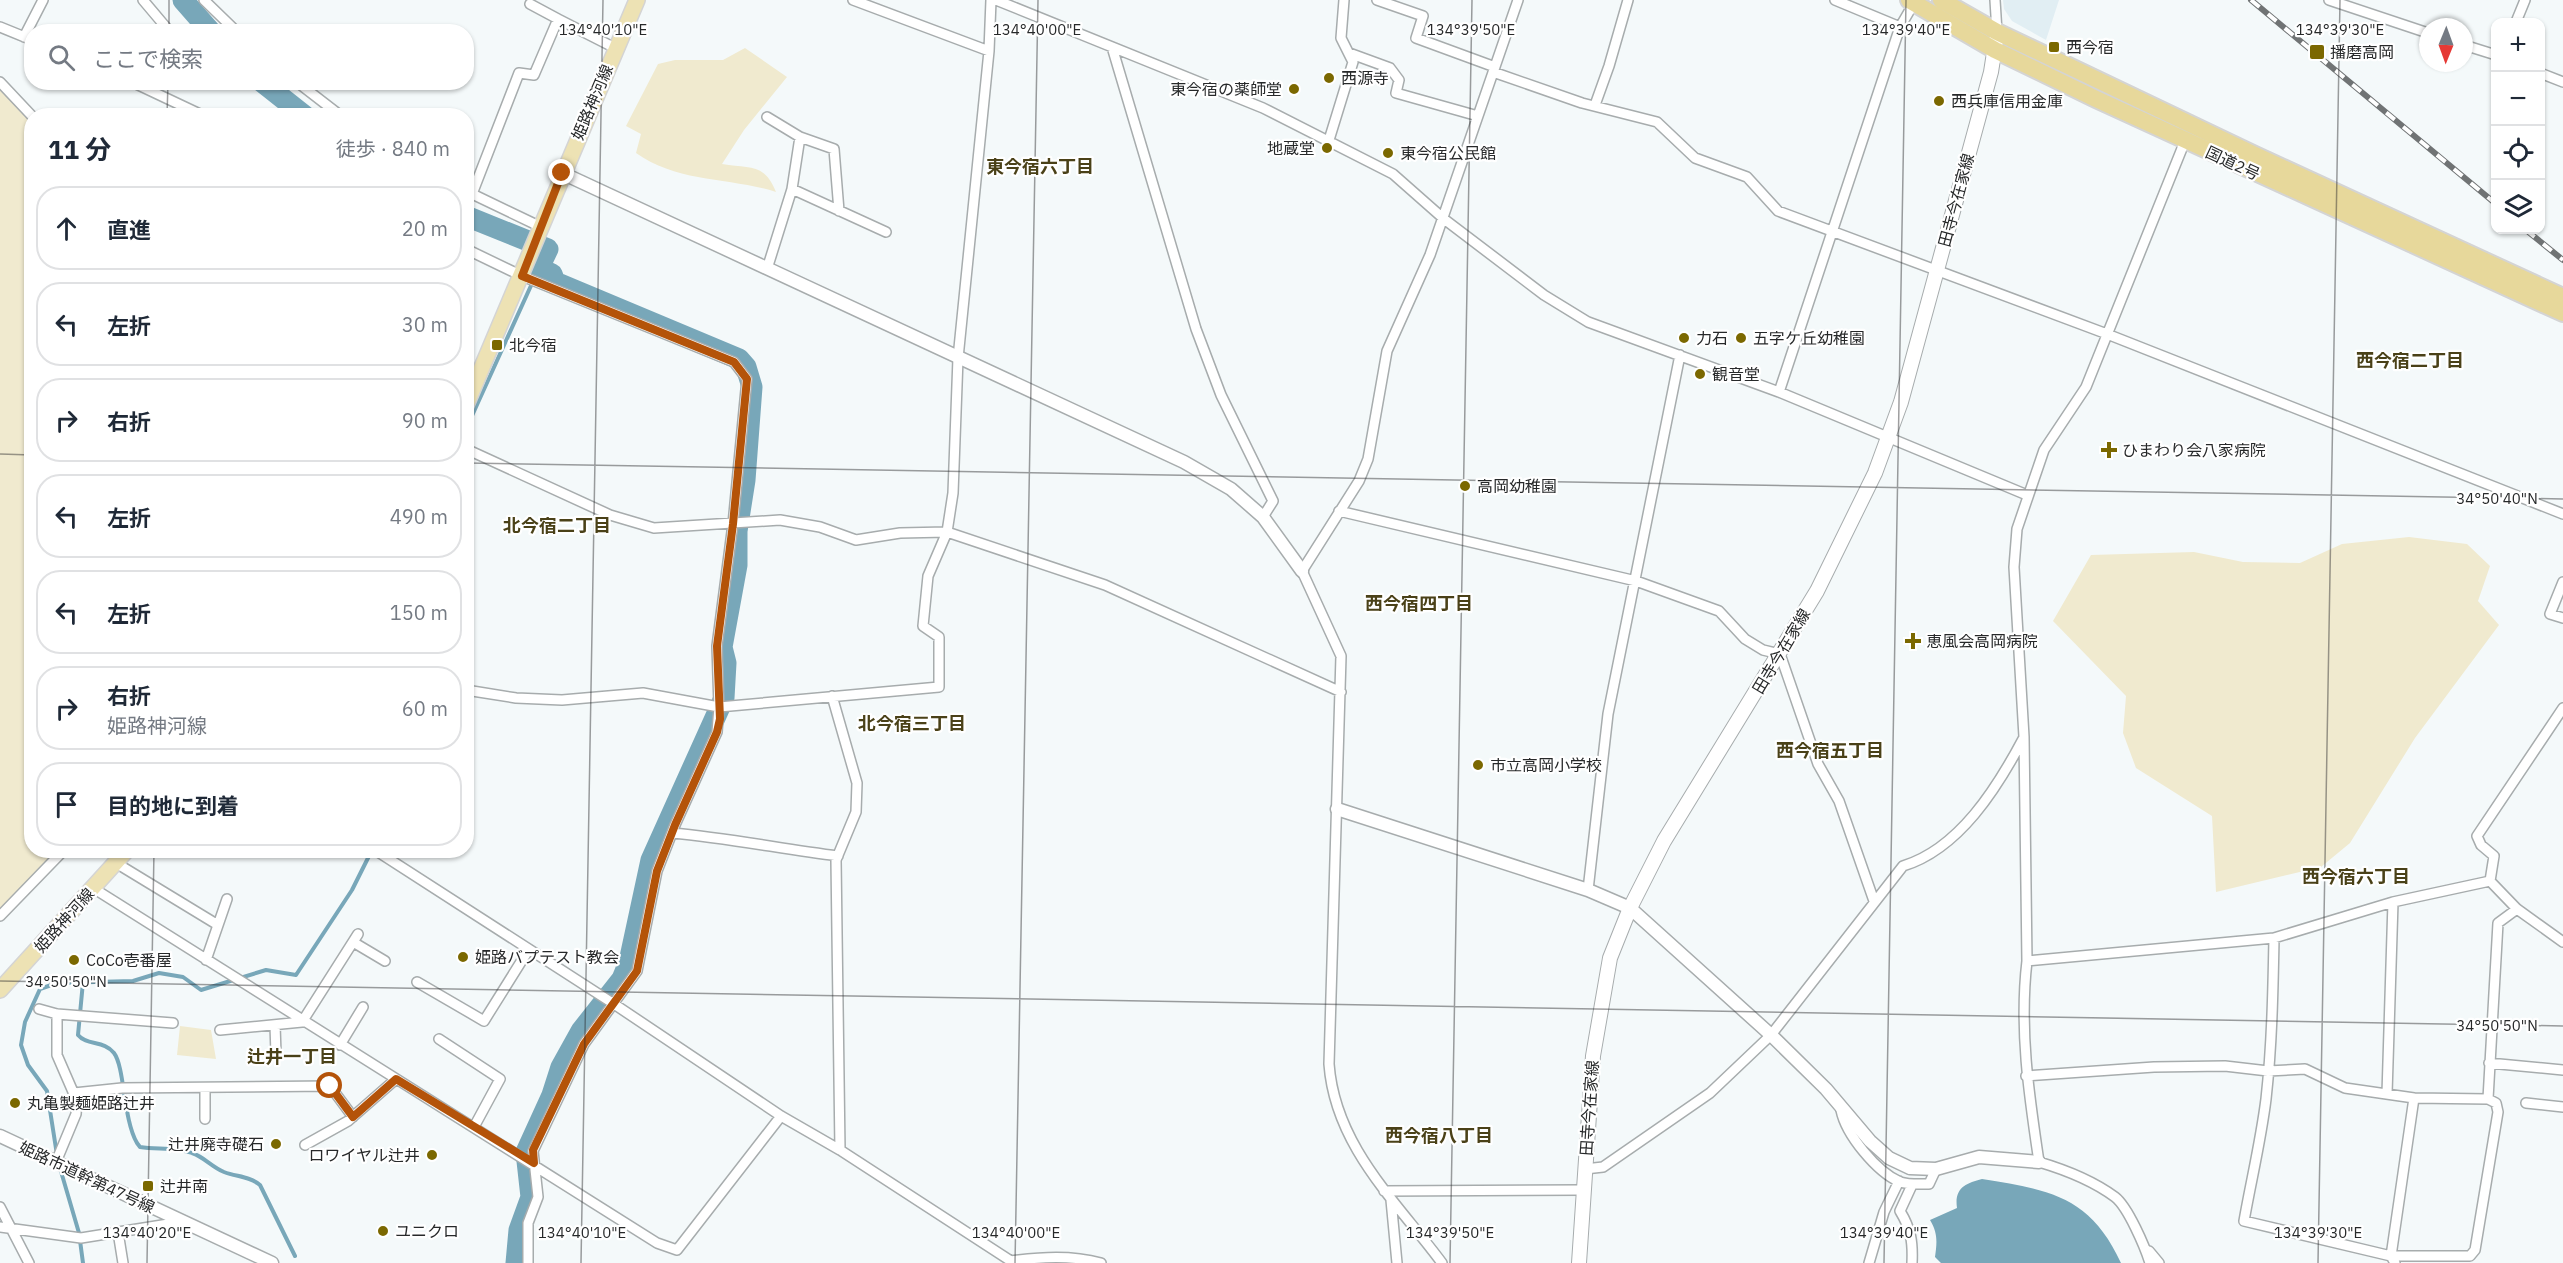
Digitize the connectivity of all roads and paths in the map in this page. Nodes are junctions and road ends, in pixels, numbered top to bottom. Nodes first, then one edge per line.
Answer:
1 (43, 0) edge
2 (143, 0) edge
3 (204, 0) edge
4 (636, 0) edge
5 (853, 0) edge
6 (991, 0) edge
7 (996, 0) edge
8 (1344, 0) edge
9 (1377, 0) edge
10 (1518, 0) edge
11 (1628, 0) edge
12 (1835, 0) edge
13 (1941, 0) edge
14 (1995, 0) edge
15 (2330, 0) edge
16 (2525, 0) edge
17 (1912, 2) edge
18 (530, 4) dead end
19 (2518, 18) edge
20 (558, 20) junction
21 (34, 24) edge
22 (163, 24) edge
23 (229, 24) edge
24 (0, 27) edge
25 (1900, 27) junction
26 (2419, 30) edge
27 (1997, 32) junction
28 (24, 37) edge
29 (1112, 46) junction
30 (615, 48) junction
31 (2473, 48) edge
32 (1995, 50) junction
33 (989, 51) junction
34 (1348, 53) junction
35 (2491, 53) edge
36 (1494, 69) junction
37 (2545, 75) edge
38 (0, 82) edge
39 (2563, 82) edge
40 (160, 90) edge
41 (307, 90) edge
42 (1595, 105) junction
43 (24, 108) edge
44 (190, 108) edge
45 (331, 108) edge
46 (1478, 116) junction
47 (767, 117) dead end
48 (800, 137) junction
49 (1329, 140) junction
50 (2185, 141) junction
51 (562, 173) junction
52 (474, 180) edge
53 (792, 189) junction
54 (474, 195) edge
55 (839, 211) junction
56 (1444, 219) junction
57 (541, 229) junction
58 (1833, 231) junction
59 (886, 232) dead end
60 (474, 252) edge
61 (767, 269) junction
62 (1937, 271) junction
63 (523, 273) junction
64 (2563, 297) edge
65 (2563, 313) edge
66 (2107, 334) junction
67 (1680, 356) junction
68 (958, 358) junction
69 (474, 386) edge
70 (1779, 392) junction
71 (1888, 437) junction
72 (474, 452) edge
73 (2027, 495) junction
74 (1340, 511) junction
75 (2563, 514) edge
76 (1263, 517) junction
77 (733, 524) junction
78 (947, 532) junction
79 (1302, 571) junction
80 (1636, 580) junction
81 (2563, 582) edge
82 (2563, 618) edge
83 (1780, 654) junction
84 (474, 691) edge
85 (1341, 692) junction
86 (832, 696) junction
87 (719, 708) junction
88 (2563, 708) edge
89 (2024, 737) junction
90 (1337, 809) junction
91 (672, 833) junction
92 (838, 856) junction
93 (56, 858) edge
94 (120, 858) edge
95 (387, 858) edge
96 (116, 863) junction
97 (2490, 881) junction
98 (93, 888) junction
99 (1588, 890) junction
100 (227, 899) dead end
101 (1874, 901) junction
102 (2393, 902) junction
103 (1630, 908) junction
104 (2517, 909) junction
105 (0, 916) edge
106 (219, 925) junction
107 (2274, 938) junction
108 (2563, 942) edge
109 (529, 949) junction
110 (206, 960) junction
111 (385, 961) dead end
112 (2027, 961) junction
113 (417, 982) dead end
114 (0, 990) edge
115 (614, 1004) junction
116 (363, 1007) dead end
117 (39, 1009) dead end
118 (57, 1014) junction
119 (302, 1022) junction
120 (172, 1023) dead end
121 (275, 1024) junction
122 (220, 1030) dead end
123 (1771, 1035) junction
124 (439, 1039) dead end
125 (340, 1045) junction
126 (276, 1054) dead end
127 (2489, 1063) junction
128 (2563, 1070) edge
129 (2268, 1071) junction
130 (2026, 1076) junction
131 (396, 1079) junction
132 (205, 1088) junction
133 (74, 1094) junction
134 (2387, 1094) junction
135 (2414, 1098) junction
136 (2488, 1099) junction
137 (2526, 1103) dead end
138 (1840, 1106) junction
139 (2563, 1107) edge
140 (782, 1116) junction
141 (353, 1117) junction
142 (205, 1119) dead end
143 (474, 1127) junction
144 (0, 1136) edge
145 (305, 1145) dead end
146 (840, 1150) junction
147 (56, 1162) junction
148 (2039, 1162) junction
149 (534, 1163) junction
150 (1585, 1169) junction
151 (1936, 1169) junction
152 (1899, 1181) junction
153 (1912, 1185) junction
154 (1583, 1190) junction
155 (1384, 1191) junction
156 (1391, 1200) junction
157 (0, 1207) edge
158 (181, 1222) junction
159 (0, 1227) edge
160 (14, 1230) junction
161 (118, 1232) junction
162 (2145, 1248) junction
163 (2393, 1259) edge
164 (1012, 1262) edge
165 (29, 1263) edge
166 (123, 1263) edge
167 (272, 1263) edge
168 (528, 1263) edge
169 (1101, 1263) edge
170 (1397, 1263) edge
171 (1442, 1263) edge
172 (1579, 1263) edge
173 (1869, 1263) edge
174 (1912, 1263) edge
175 (2150, 1263) edge
176 (2159, 1263) edge

1 - 21 street
2 - 22 street
3 - 23 street
4 - 30 main road, 姫路神河線
5 - 33 street
6 - 33 street
7 - 29 street
8 - 34 street
9 - 36 street
10 - 36 street
11 - 42 street
12 - 25 street
13 - 27 highway, 国道2号
14 - 27 street
15 - 26 street
16 - 19 street
17 - 25 street
17 - 32 highway, 国道2号
18 - 20 street
20 - 30 street
20 - 52 street
24 - 28 street
25 - 58 street
27 - 32 main road, 田寺今在家線
27 - 64 highway, 国道2号
29 - 49 street
29 - 76 street
30 - 51 main road, 姫路神河線
31 - 35 street
32 - 50 highway, 国道2号
32 - 62 main road, 田寺今在家線
33 - 68 street
34 - 46 street
34 - 49 street
36 - 42 street
36 - 46 street
37 - 39 street
38 - 43 street
40 - 44 street
41 - 45 street
42 - 58 street
46 - 56 street
47 - 48 street
48 - 53 street
48 - 55 street
49 - 56 street
50 - 65 highway, 国道2号
50 - 66 street
51 - 57 main road, 姫路神河線
51 - 61 street
53 - 55 street
53 - 61 street
54 - 57 street
55 - 59 street
56 - 67 street
56 - 74 street
57 - 63 main road, 姫路神河線
58 - 62 street
58 - 70 street
60 - 63 street
61 - 68 street
62 - 66 street
62 - 71 main road, 田寺今在家線
63 - 69 main road, 姫路神河線
63 - 77 street
66 - 73 street
66 - 75 street
67 - 70 street
67 - 80 street
68 - 76 street
68 - 78 street
70 - 71 street
71 - 73 street
71 - 83 main road, 田寺今在家線
72 - 77 street
73 - 89 street
74 - 79 street
74 - 80 street
76 - 79 street
77 - 78 street
77 - 87 street
78 - 85 street
78 - 86 street
79 - 85 street
80 - 83 street
80 - 99 street
81 - 82 street
83 - 101 street
83 - 103 main road, 田寺今在家線
84 - 87 street
85 - 90 street
86 - 87 street
86 - 92 street
87 - 91 street
88 - 97 street
89 - 101 street
89 - 112 street
90 - 99 street
90 - 155 street
91 - 92 street
91 - 115 street
92 - 146 street
93 - 105 street
94 - 96 main road, 姫路神河線
95 - 109 street
96 - 98 main road, 姫路神河線
96 - 106 street
97 - 102 street
97 - 104 street
98 - 110 street
98 - 114 main road, 姫路神河線
99 - 103 street
100 - 106 street
101 - 123 street
102 - 107 street
102 - 134 street
103 - 123 street
103 - 150 main road, 田寺今在家線
104 - 108 street
104 - 127 street
106 - 110 street
107 - 112 street
107 - 129 street
109 - 113 street
109 - 115 street
110 - 119 street
111 - 119 street
112 - 130 street
115 - 140 street
115 - 149 street
116 - 125 street
117 - 118 street
118 - 120 street
118 - 133 street
119 - 121 street
119 - 125 street
121 - 122 street
121 - 126 street
123 - 138 street
123 - 150 street
124 - 143 street
125 - 131 street
127 - 128 street
127 - 136 street
129 - 130 street
129 - 134 street
129 - 163 street
130 - 148 street
131 - 141 street
131 - 143 street
132 - 133 street
132 - 141 street
132 - 142 street
133 - 147 street
134 - 135 street
135 - 136 street
135 - 163 street
136 - 163 street
137 - 139 street
138 - 151 street
138 - 152 street
140 - 146 street
140 - 149 street
141 - 145 street
143 - 149 street
144 - 147 street, 姫路市道幹第47号線
146 - 164 street
147 - 158 street, 姫路市道幹第47号線
148 - 151 street
148 - 162 street
149 - 168 street
150 - 154 main road, 田寺今在家線
151 - 153 street
152 - 153 street
152 - 173 street
153 - 174 street
154 - 155 street
154 - 172 main road, 田寺今在家線
155 - 156 street
156 - 170 street
156 - 171 street
157 - 160 street
158 - 161 street
158 - 167 street, 姫路市道幹第47号線
159 - 160 street
160 - 161 street
160 - 165 street
161 - 166 street
162 - 175 street
162 - 176 street
164 - 169 street

